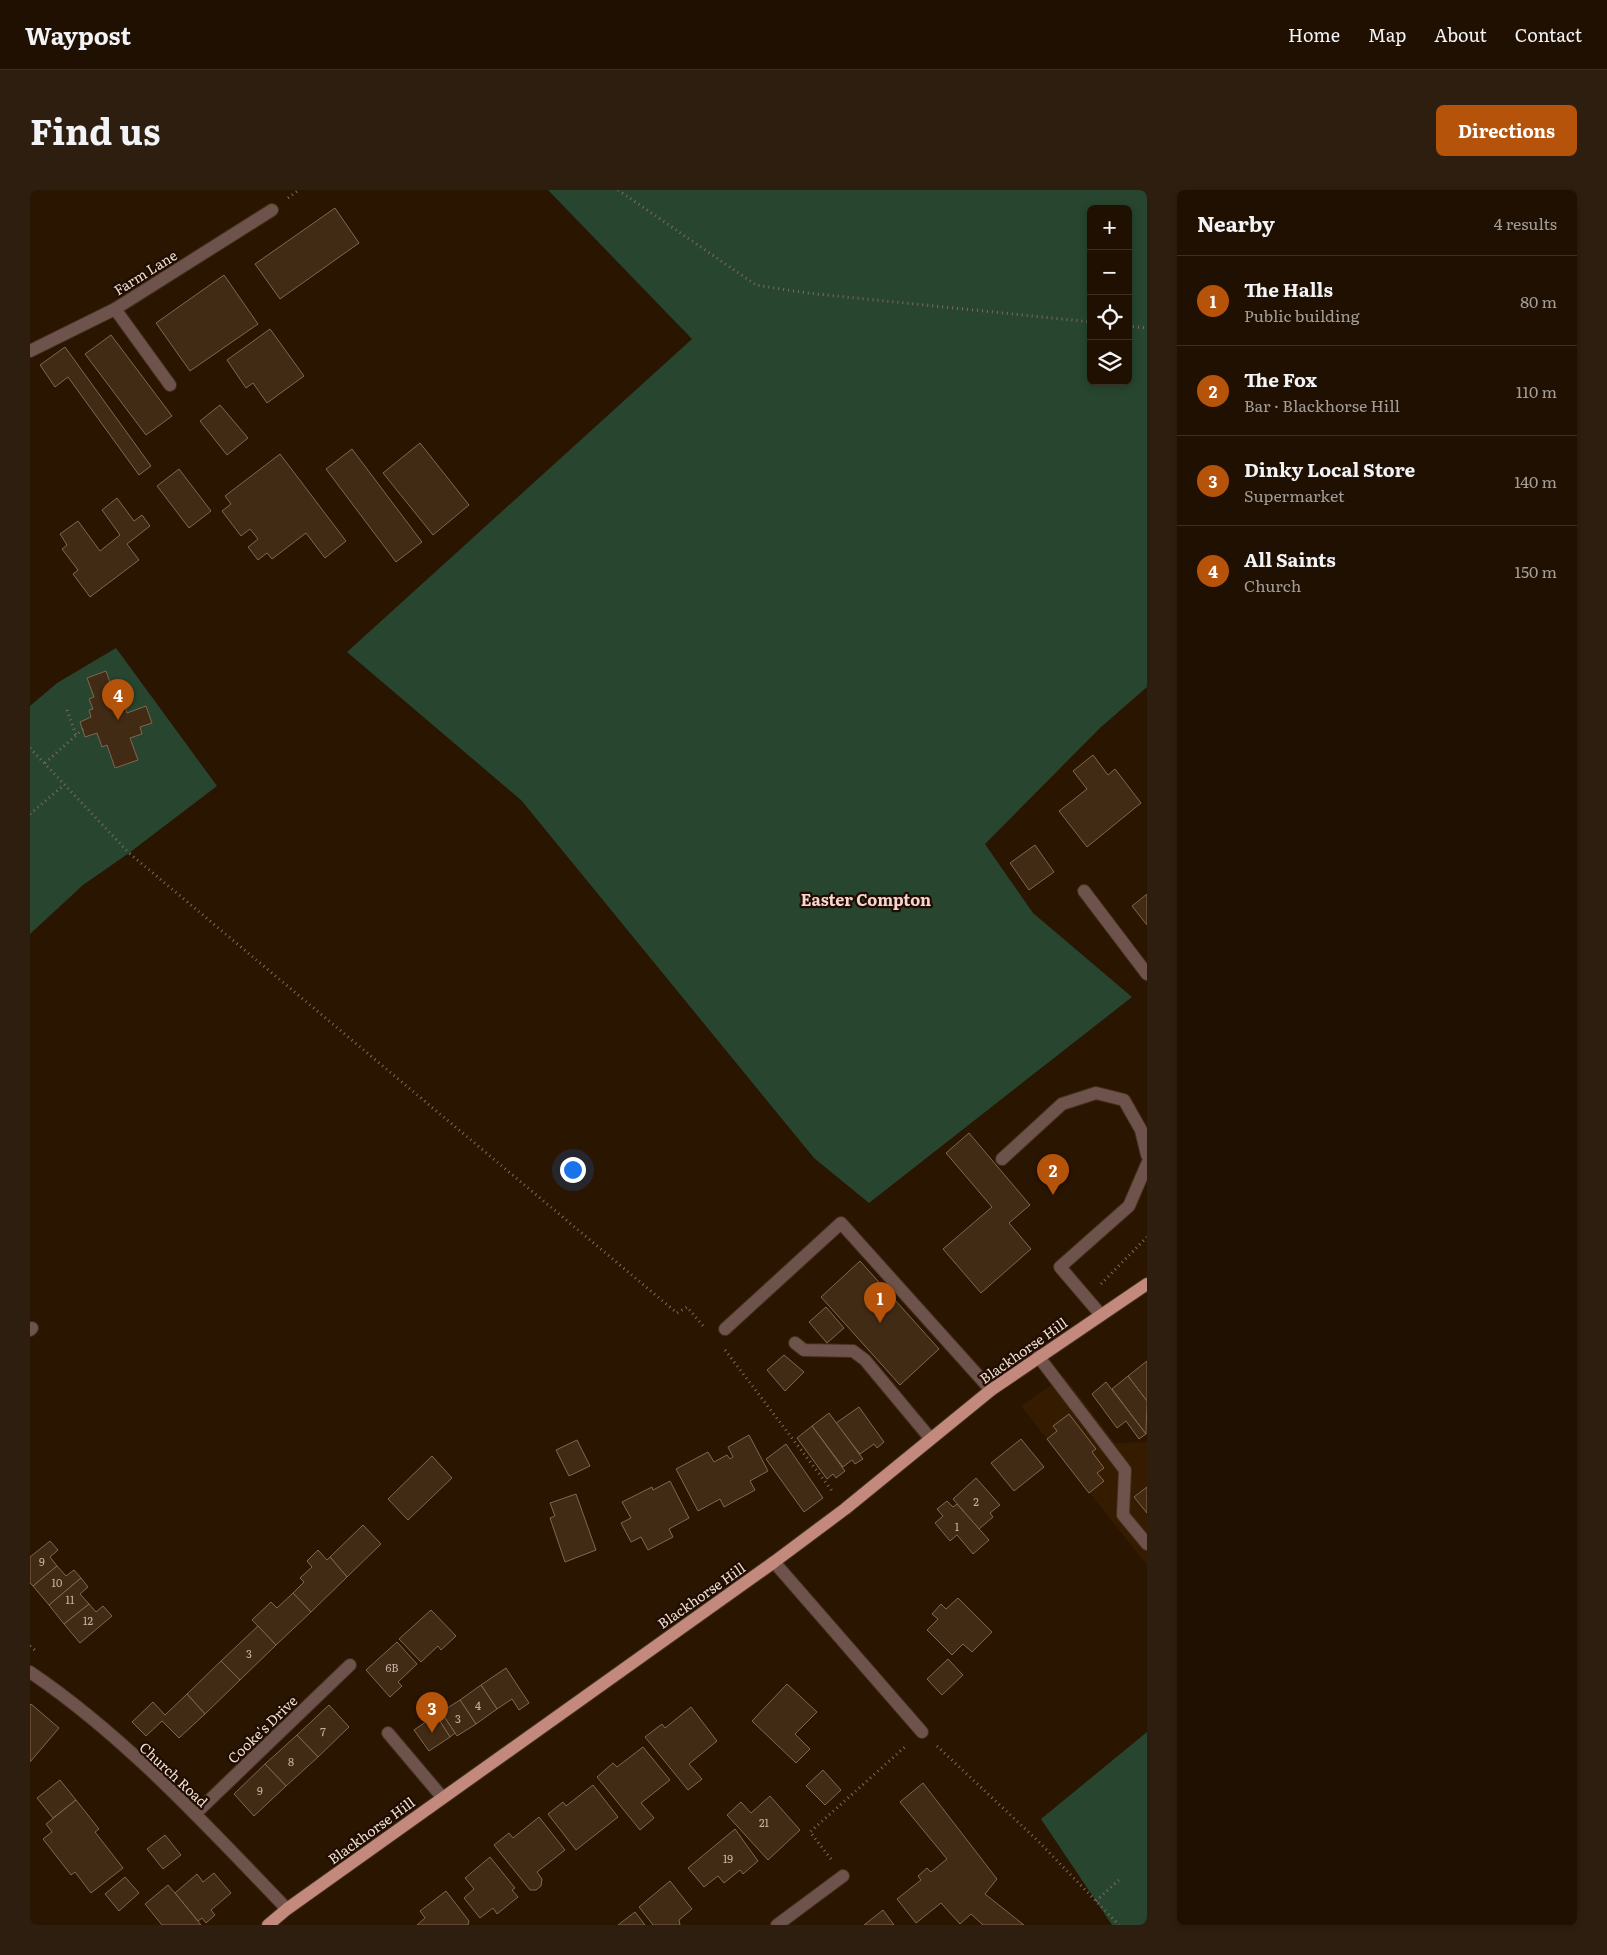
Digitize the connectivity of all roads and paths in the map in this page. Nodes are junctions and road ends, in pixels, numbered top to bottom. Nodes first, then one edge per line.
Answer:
1 (618, 190) edge
2 (272, 210) dead end
3 (115, 309) junction
4 (1087, 322) edge
5 (1132, 326) edge
6 (1147, 328) edge
7 (30, 351) edge
8 (170, 385) dead end
9 (67, 710) dead end
10 (83, 729) dead end
11 (76, 735) junction
12 (30, 748) edge
13 (45, 763) junction
14 (64, 785) junction
15 (30, 814) edge
16 (1084, 891) dead end
17 (1147, 974) edge
18 (1147, 1155) edge
19 (1002, 1159) dead end
20 (1147, 1164) edge
21 (1147, 1237) edge
22 (1147, 1284) edge
23 (1088, 1297) junction
24 (1101, 1315) junction
25 (725, 1329) dead end
26 (709, 1333) dead end
27 (795, 1342) dead end
28 (720, 1345) dead end
29 (1038, 1356) junction
30 (991, 1390) junction
31 (930, 1438) junction
32 (845, 1509) junction
33 (1147, 1544) edge
34 (774, 1562) junction
35 (350, 1666) dead end
36 (30, 1672) edge
37 (922, 1732) junction
38 (388, 1733) dead end
39 (442, 1797) junction
40 (195, 1814) junction
41 (843, 1876) joint
42 (1120, 1879) dead end
43 (1096, 1901) junction
44 (287, 1909) junction
45 (268, 1925) edge
46 (777, 1925) edge
47 (1119, 1925) edge

1 - 4 path
2 - 3 street, Farm Lane
3 - 7 street, Farm Lane
3 - 8 street
5 - 6 path
9 - 11 path
10 - 11 path
11 - 13 path
12 - 13 path
13 - 14 path
14 - 15 path
14 - 26 path
16 - 17 street
18 - 19 street
20 - 23 street
21 - 23 path
22 - 24 main road, Blackhorse Hill
23 - 24 street
24 - 29 main road, Blackhorse Hill
25 - 30 street
27 - 31 street
28 - 32 path
29 - 30 main road, Blackhorse Hill
29 - 33 street
30 - 31 main road, Blackhorse Hill
31 - 32 main road, Blackhorse Hill
32 - 34 main road, Blackhorse Hill
34 - 37 street
34 - 39 main road, Blackhorse Hill
35 - 40 street, Cooke's Drive
36 - 40 street, Church Road
37 - 41 path
37 - 43 path
38 - 39 street
39 - 44 main road, Blackhorse Hill
40 - 44 street, Church Road
41 - 46 street
42 - 43 path
43 - 47 path
44 - 45 main road, Blackhorse Hill

